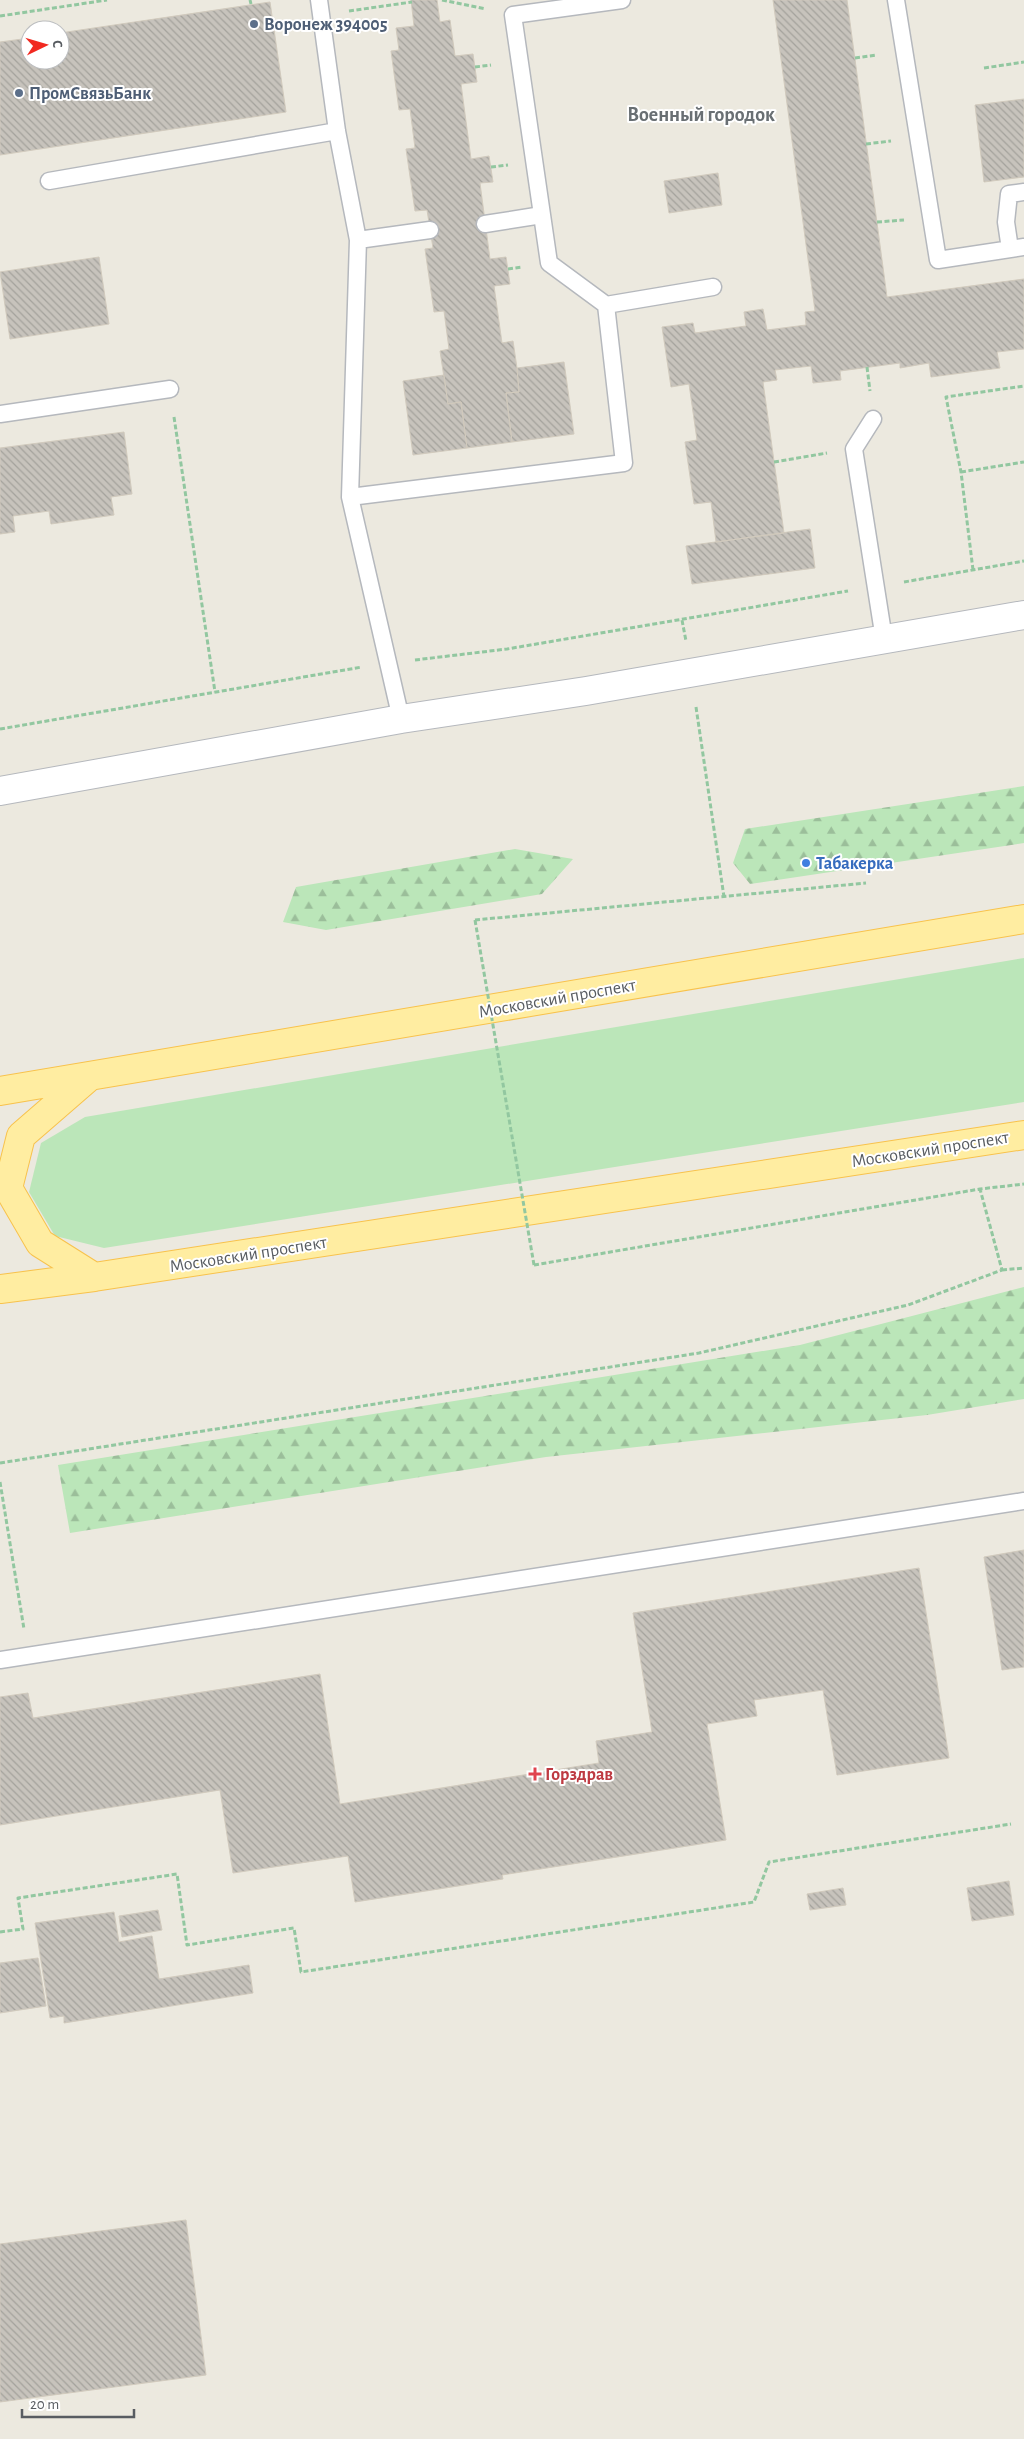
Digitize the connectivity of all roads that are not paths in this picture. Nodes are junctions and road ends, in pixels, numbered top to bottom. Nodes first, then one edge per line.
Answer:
1 (622, 0) edge
2 (896, 0) edge
3 (320, 8) edge
4 (337, 130) junction
5 (49, 182) dead end
6 (1024, 192) edge
7 (542, 215) junction
8 (485, 224) dead end
9 (430, 230) dead end
10 (358, 240) junction
11 (1017, 248) edge
12 (713, 287) dead end
13 (606, 305) junction
14 (170, 389) road end
15 (0, 414) edge
16 (873, 419) dead end
17 (350, 498) junction
18 (1024, 615) edge
19 (884, 639) junction
20 (401, 719) junction
21 (0, 791) edge
22 (1024, 919) edge
23 (89, 1077) junction
24 (0, 1091) edge
25 (1024, 1135) edge
26 (94, 1277) junction
27 (0, 1288) edge
28 (1024, 1501) edge
29 (0, 1660) edge

1 - 7 lane
2 - 11 lane
3 - 4 lane
4 - 5 lane
4 - 10 lane
6 - 11 lane
7 - 8 lane
7 - 13 lane
9 - 10 lane
10 - 17 lane
12 - 13 lane
13 - 17 lane
14 - 15 lane
16 - 19 lane
17 - 20 lane
18 - 19 street
19 - 20 street
20 - 21 street
22 - 23 main road, Московский проспект
23 - 24 main road, Московский проспект
23 - 26 main road
25 - 26 main road, Московский проспект
26 - 27 main road, Московский проспект
28 - 29 lane

